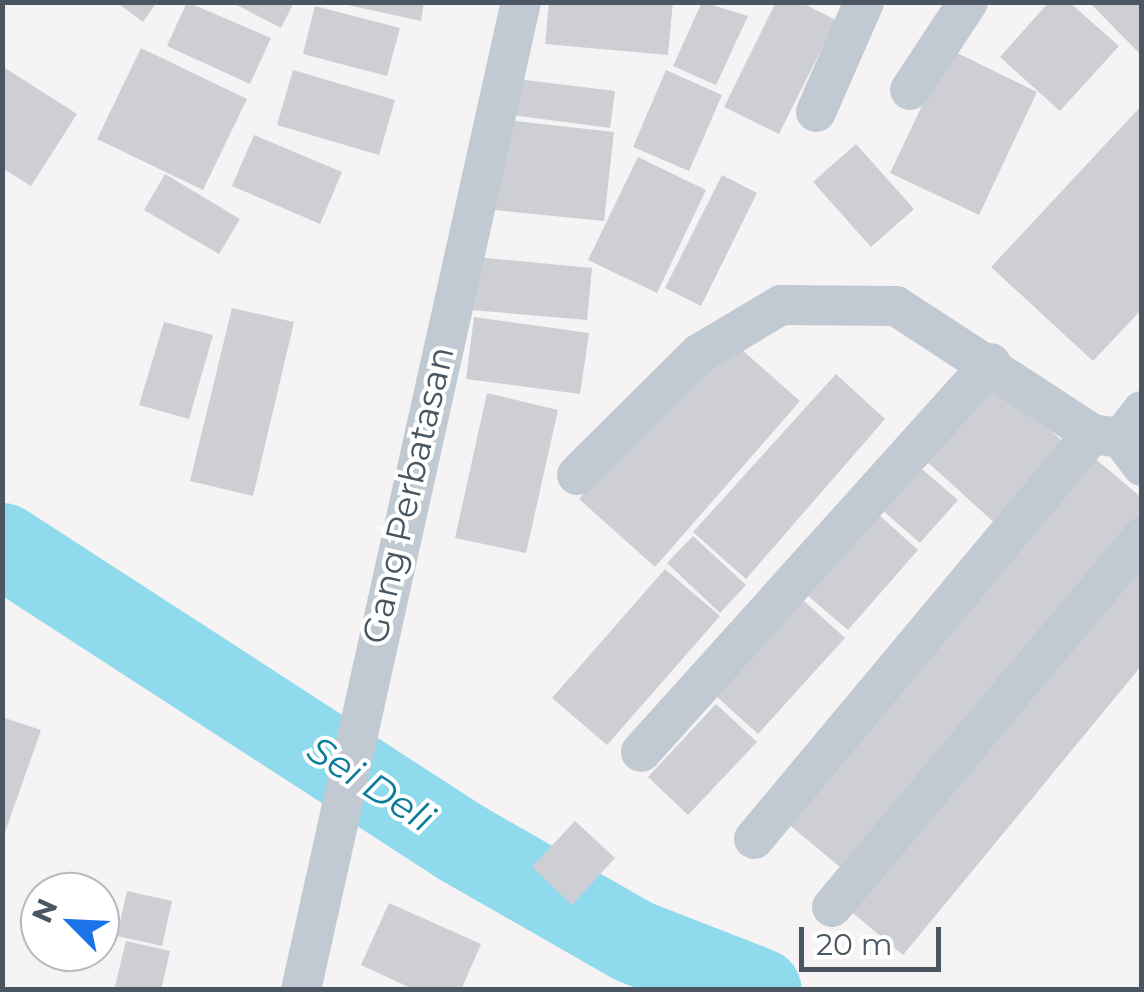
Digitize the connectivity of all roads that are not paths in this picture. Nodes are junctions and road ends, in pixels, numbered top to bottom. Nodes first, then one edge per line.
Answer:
1 (521, 2) edge
2 (864, 2) edge
3 (968, 2) edge
4 (910, 90) dead end
5 (816, 112) dead end
6 (991, 362) junction
7 (1124, 437) edge
8 (577, 475) dead end
9 (1142, 537) edge
10 (641, 752) dead end
11 (754, 840) dead end
12 (832, 907) dead end
13 (301, 990) edge

1 - 13 street, Gang Perbatasan
2 - 5 street
3 - 4 street
6 - 7 street
6 - 8 street
6 - 10 street
7 - 11 street
9 - 12 street

